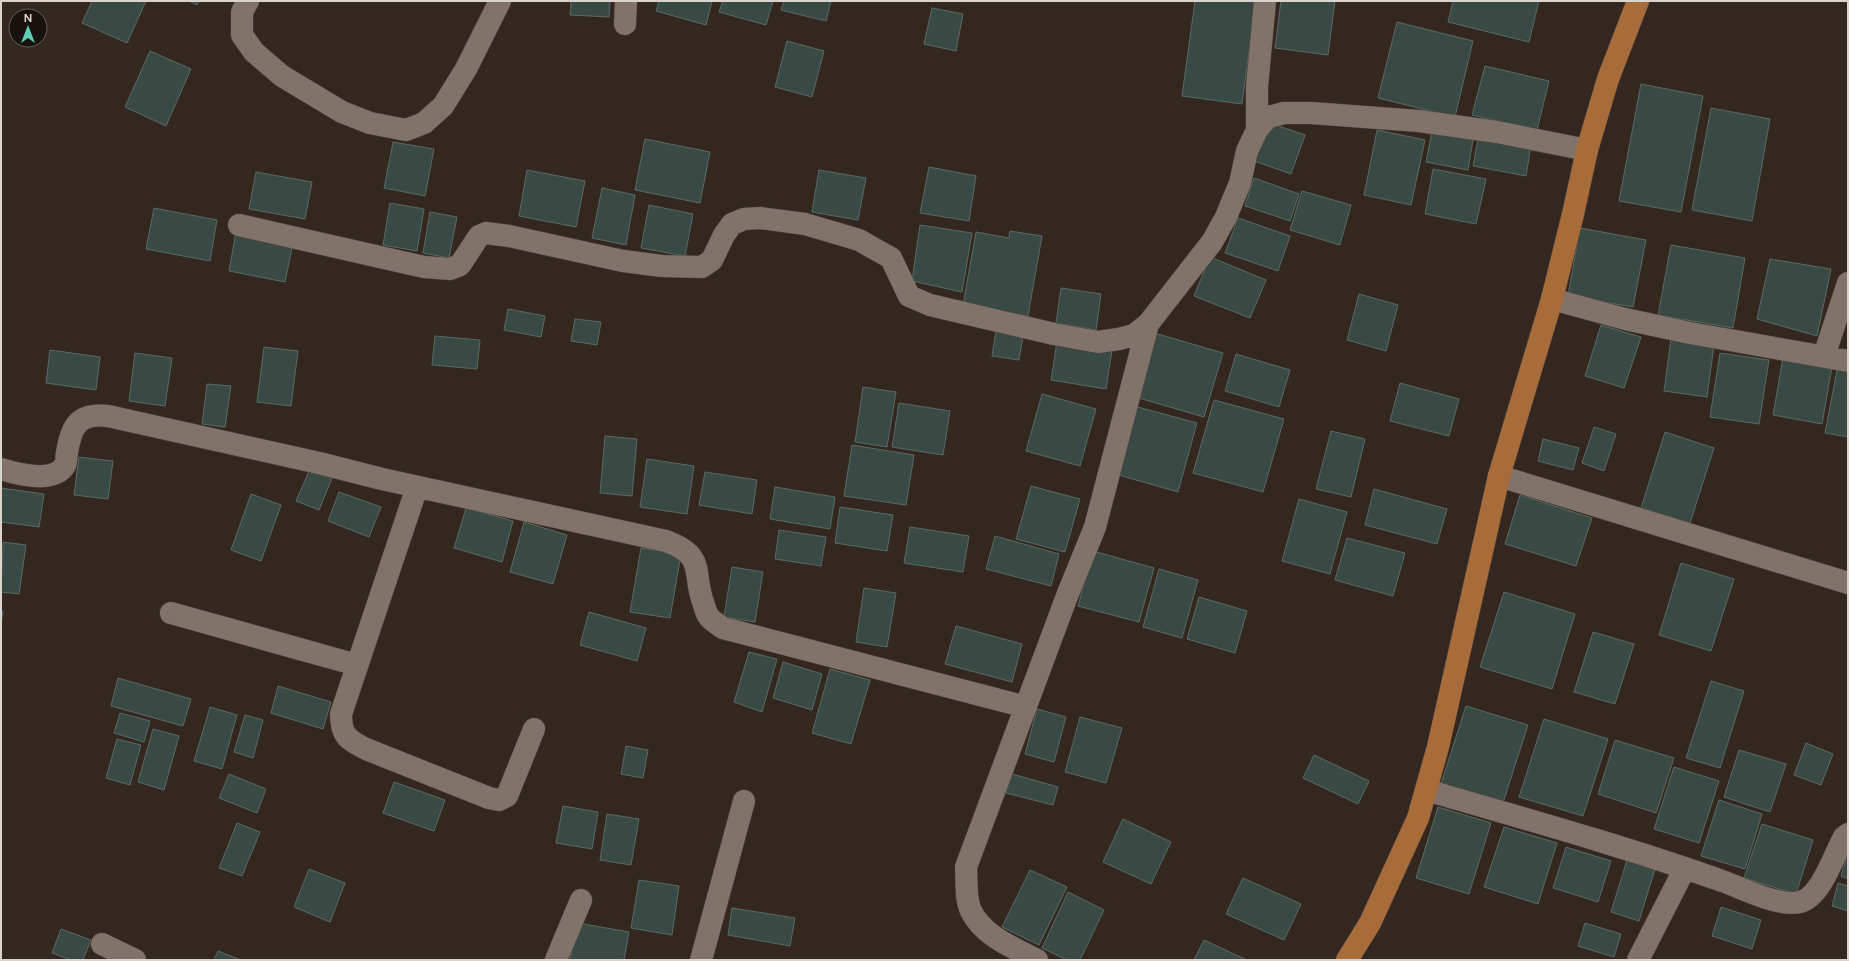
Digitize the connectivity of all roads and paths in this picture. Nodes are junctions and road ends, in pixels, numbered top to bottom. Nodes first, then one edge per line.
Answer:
1 (248, 1) edge
2 (500, 1) edge
3 (626, 1) edge
4 (1265, 1) edge
5 (1638, 1) edge
6 (625, 24) dead end
7 (1257, 130) junction
8 (1586, 150) junction
9 (239, 225) dead end
10 (1848, 283) edge
11 (1552, 299) junction
12 (1148, 324) junction
13 (1824, 356) junction
14 (1848, 361) edge
15 (1, 469) edge
16 (1499, 476) junction
17 (417, 487) junction
18 (1848, 583) edge
19 (171, 614) dead end
20 (357, 665) junction
21 (1026, 707) junction
22 (534, 729) dead end
23 (1426, 790) junction
24 (744, 802) dead end
25 (1848, 834) edge
26 (1685, 868) junction
27 (581, 900) dead end
28 (102, 944) dead end
29 (136, 960) edge
30 (556, 960) edge
31 (701, 960) edge
32 (1037, 960) edge
33 (1347, 960) edge
34 (1638, 960) edge

1 - 2 street
3 - 6 street
4 - 7 street
5 - 8 main road
7 - 8 street
7 - 12 street
8 - 11 main road
9 - 12 street
10 - 13 street
11 - 13 street
11 - 16 main road
12 - 21 street
13 - 14 street
15 - 17 street
16 - 18 street
16 - 23 main road
17 - 20 street
17 - 21 street
19 - 20 street
20 - 22 street
21 - 32 street
23 - 26 street
23 - 33 main road
24 - 31 street
25 - 26 street
26 - 34 street
27 - 30 street
28 - 29 street

